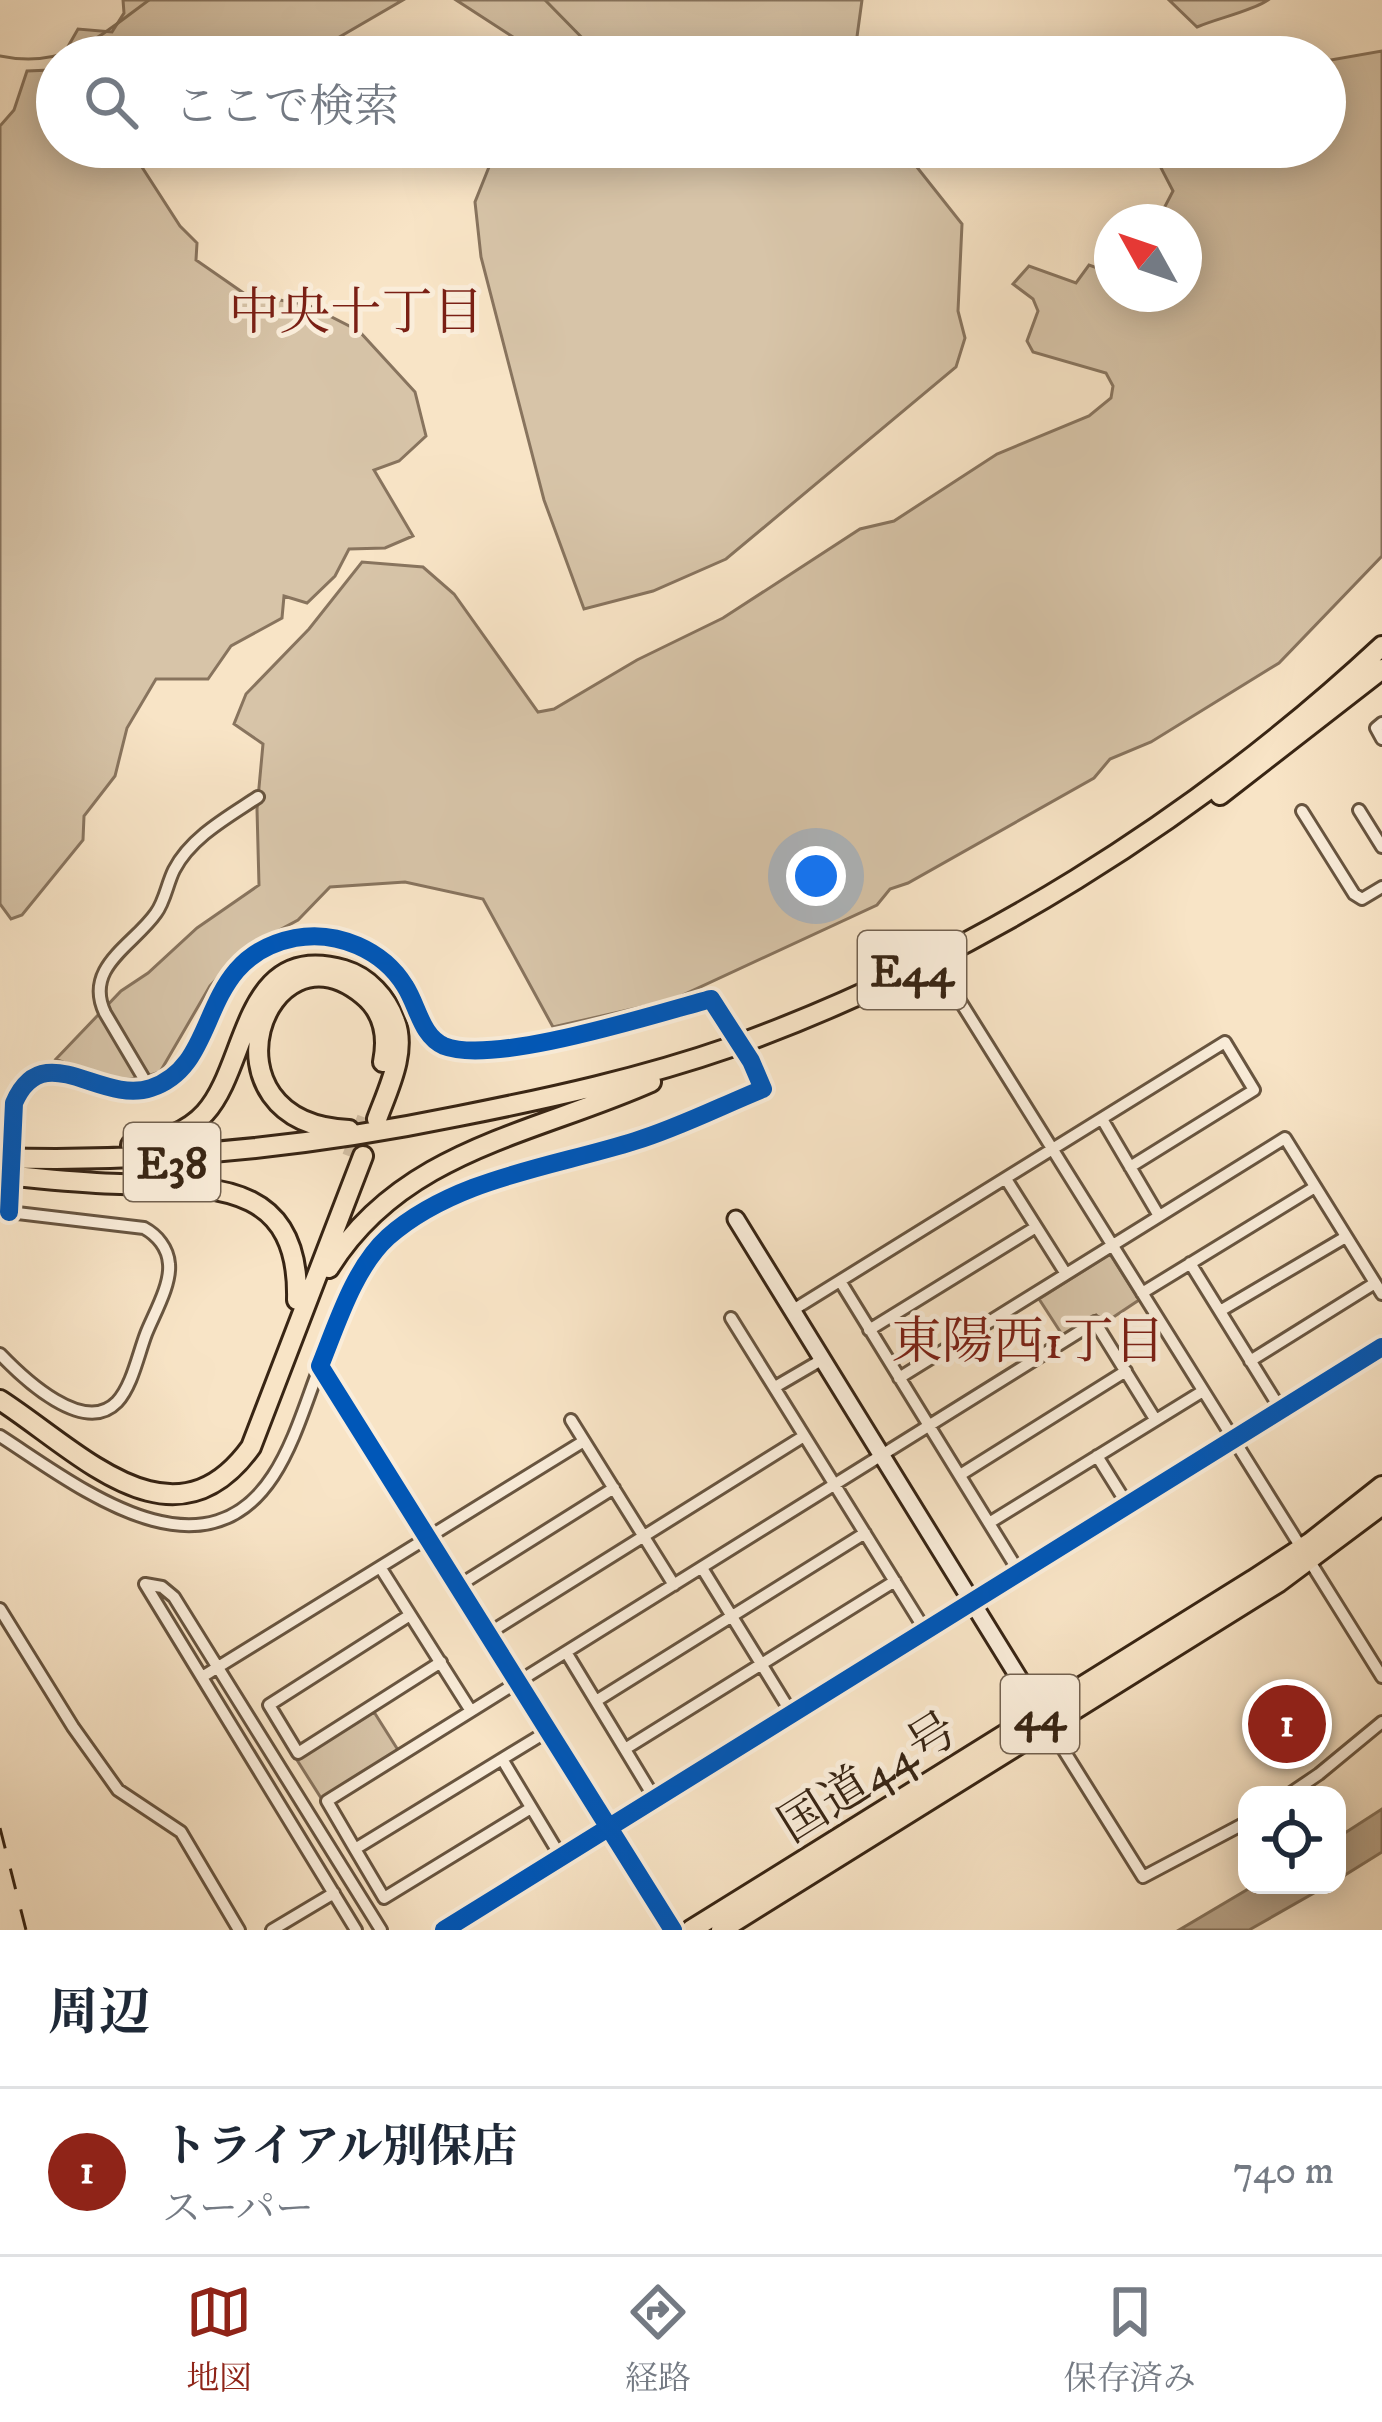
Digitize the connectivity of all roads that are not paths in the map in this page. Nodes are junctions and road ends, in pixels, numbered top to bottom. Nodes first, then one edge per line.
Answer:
1 (1382, 646) edge
2 (1382, 668) edge
3 (1382, 723) edge
4 (1382, 739) edge
5 (258, 797) dead end
6 (1359, 810) dead end
7 (1302, 812) dead end
8 (1382, 847) edge
9 (1382, 886) edge
10 (955, 993) dead end
11 (730, 1030) dead end
12 (751, 1061) dead end
13 (661, 1077) junction
14 (150, 1089) junction
15 (1102, 1119) junction
16 (407, 1127) junction
17 (364, 1138) junction
18 (1054, 1148) junction
19 (3, 1155) edge
20 (1130, 1167) junction
21 (1006, 1179) junction
22 (5, 1182) edge
23 (1315, 1186) junction
24 (5, 1212) edge
25 (1160, 1216) junction
26 (736, 1219) dead end
27 (1036, 1227) junction
28 (1344, 1238) junction
29 (1113, 1245) junction
30 (1190, 1263) junction
31 (1066, 1274) junction
32 (840, 1281) junction
33 (1379, 1288) edge
34 (1142, 1293) junction
35 (304, 1299) junction
36 (793, 1310) junction
37 (1220, 1311) junction
38 (731, 1318) dead end
39 (868, 1330) junction
40 (1382, 1347) edge
41 (0, 1354) edge
42 (823, 1359) junction
43 (1250, 1361) junction
44 (320, 1366) junction
45 (1126, 1371) junction
46 (899, 1378) junction
47 (775, 1388) junction
48 (1203, 1391) junction
49 (0, 1397) edge
50 (1281, 1410) junction
51 (1155, 1419) junction
52 (571, 1420) dead end
53 (930, 1427) junction
54 (0, 1436) edge
55 (804, 1436) junction
56 (1234, 1438) junction
57 (584, 1441) junction
58 (882, 1456) junction
59 (1096, 1456) junction
60 (960, 1474) junction
61 (835, 1484) junction
62 (1382, 1486) edge
63 (614, 1488) junction
64 (1127, 1504) junction
65 (1382, 1505) edge
66 (989, 1523) junction
67 (865, 1533) junction
68 (428, 1537) junction
69 (644, 1538) junction
70 (1305, 1555) junction
71 (380, 1567) junction
72 (702, 1568) junction
73 (1018, 1572) junction
74 (895, 1581) junction
75 (458, 1586) junction
76 (674, 1586) junction
77 (972, 1600) junction
78 (0, 1610) edge
79 (410, 1615) junction
80 (731, 1616) junction
81 (925, 1630) junction
82 (489, 1633) junction
83 (566, 1652) junction
84 (441, 1662) junction
85 (761, 1664) junction
86 (218, 1667) junction
87 (202, 1677) junction
88 (1382, 1677) edge
89 (518, 1681) junction
90 (596, 1701) junction
91 (471, 1711) junction
92 (792, 1714) junction
93 (1045, 1719) junction
94 (1382, 1722) edge
95 (548, 1731) junction
96 (625, 1750) junction
97 (502, 1759) junction
98 (1300, 1786) edge
99 (655, 1799) junction
100 (531, 1808) junction
101 (609, 1827) junction
102 (1238, 1827) edge
103 (355, 1849) junction
104 (561, 1858) junction
105 (334, 1893) junction
106 (239, 1930) edge
107 (272, 1930) edge
108 (356, 1930) edge
109 (381, 1930) edge
110 (444, 1930) edge
111 (673, 1930) edge
112 (691, 1930) edge
113 (721, 1930) edge

1 - 16 highway, E44
2 - 13 highway, E44
3 - 4 street
5 - 14 street
6 - 8 street
7 - 9 street
10 - 18 street
11 - 14 street
12 - 44 street
13 - 17 highway, E44
13 - 35 highway
14 - 19 street
15 - 18 street
15 - 20 street
15 - 20 street
16 - 17 highway, E44
16 - 17 highway
17 - 19 highway, E38
17 - 19 highway
17 - 35 highway
18 - 21 street
18 - 29 street
20 - 25 street
21 - 27 street
21 - 32 street
22 - 24 street
22 - 35 highway
23 - 25 street
23 - 28 street
23 - 30 street
24 - 41 street
25 - 29 street
26 - 36 street
27 - 31 street
27 - 39 street
28 - 33 street
28 - 37 street
29 - 31 street
29 - 34 street
30 - 34 street
30 - 37 street
31 - 46 street
32 - 36 street
32 - 39 street
33 - 43 street
34 - 48 street
35 - 49 highway
36 - 42 street
37 - 43 street
38 - 47 street
39 - 46 street
40 - 50 street
42 - 47 street
42 - 58 street
43 - 50 street
44 - 54 street
44 - 68 street
45 - 51 street
45 - 53 street
45 - 60 street
46 - 53 street
47 - 55 street
48 - 51 street
48 - 56 street
50 - 56 street
51 - 59 street
52 - 57 street
53 - 58 street
53 - 60 street
55 - 61 street
55 - 69 street
56 - 64 street
56 - 70 street
57 - 63 street
57 - 68 street
58 - 61 street
58 - 77 street
59 - 64 street
59 - 66 street
60 - 66 street
61 - 67 street
61 - 72 street
62 - 70 highway, 国道44号 / 44
63 - 69 street
63 - 75 street
64 - 73 street
65 - 70 highway, 国道44号 / 44
66 - 73 street
67 - 74 street
67 - 80 street
68 - 71 street
68 - 75 street
69 - 76 street
69 - 82 street
70 - 88 street
70 - 93 highway, 国道44号 / 44
71 - 79 street
71 - 86 street
72 - 76 street
72 - 80 street
73 - 77 street
74 - 81 street
74 - 85 street
75 - 82 street
76 - 83 street
77 - 81 street
77 - 93 street
78 - 106 street
79 - 84 street
79 - 84 street
80 - 85 street
80 - 90 street
81 - 92 street
82 - 89 street
83 - 89 street
83 - 90 street
84 - 91 street
85 - 92 street
85 - 96 street
86 - 87 street
86 - 87 street
86 - 109 street
87 - 105 street
89 - 91 street
89 - 95 street
90 - 96 street
91 - 103 street
92 - 99 street
93 - 102 street
93 - 112 highway, 国道44号 / 44
93 - 113 highway, 国道44号 / 44
94 - 98 street
95 - 97 street
95 - 101 street
96 - 99 street
97 - 100 street
97 - 103 street
99 - 101 street
100 - 103 street
100 - 104 street
101 - 104 street
101 - 111 street
104 - 110 street
105 - 107 street
105 - 108 street

